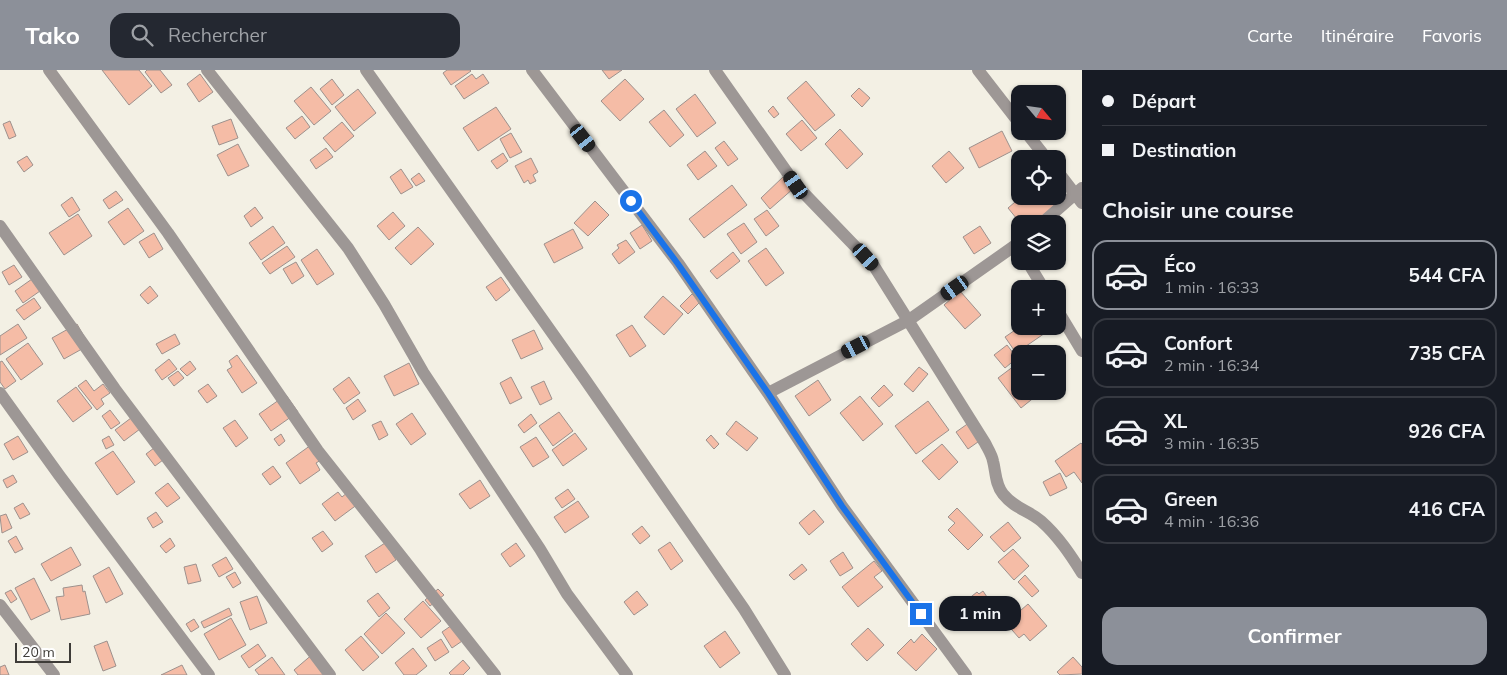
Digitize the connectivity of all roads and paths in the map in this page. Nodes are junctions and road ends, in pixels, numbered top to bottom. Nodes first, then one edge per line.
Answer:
1 (49, 70) edge
2 (207, 70) edge
3 (366, 70) edge
4 (532, 70) edge
5 (715, 70) edge
6 (978, 70) edge
7 (1011, 112) edge
8 (1066, 180) edge
9 (1080, 195) edge
10 (1053, 215) edge
11 (0, 226) edge
12 (1011, 251) edge
13 (909, 320) junction
14 (1066, 325) edge
15 (1082, 352) edge
16 (0, 393) edge
17 (768, 393) junction
18 (1082, 573) edge
19 (0, 605) edge
20 (54, 675) edge
21 (209, 675) edge
22 (330, 675) edge
23 (495, 675) edge
24 (627, 675) edge
25 (785, 675) edge
26 (966, 675) edge

1 - 23 street
2 - 24 street
3 - 25 street
4 - 17 street
5 - 13 street
6 - 7 street
8 - 9 street
9 - 10 street
11 - 22 street
12 - 13 street
13 - 17 street
13 - 18 street
14 - 15 street
16 - 21 street
17 - 26 street
19 - 20 street

